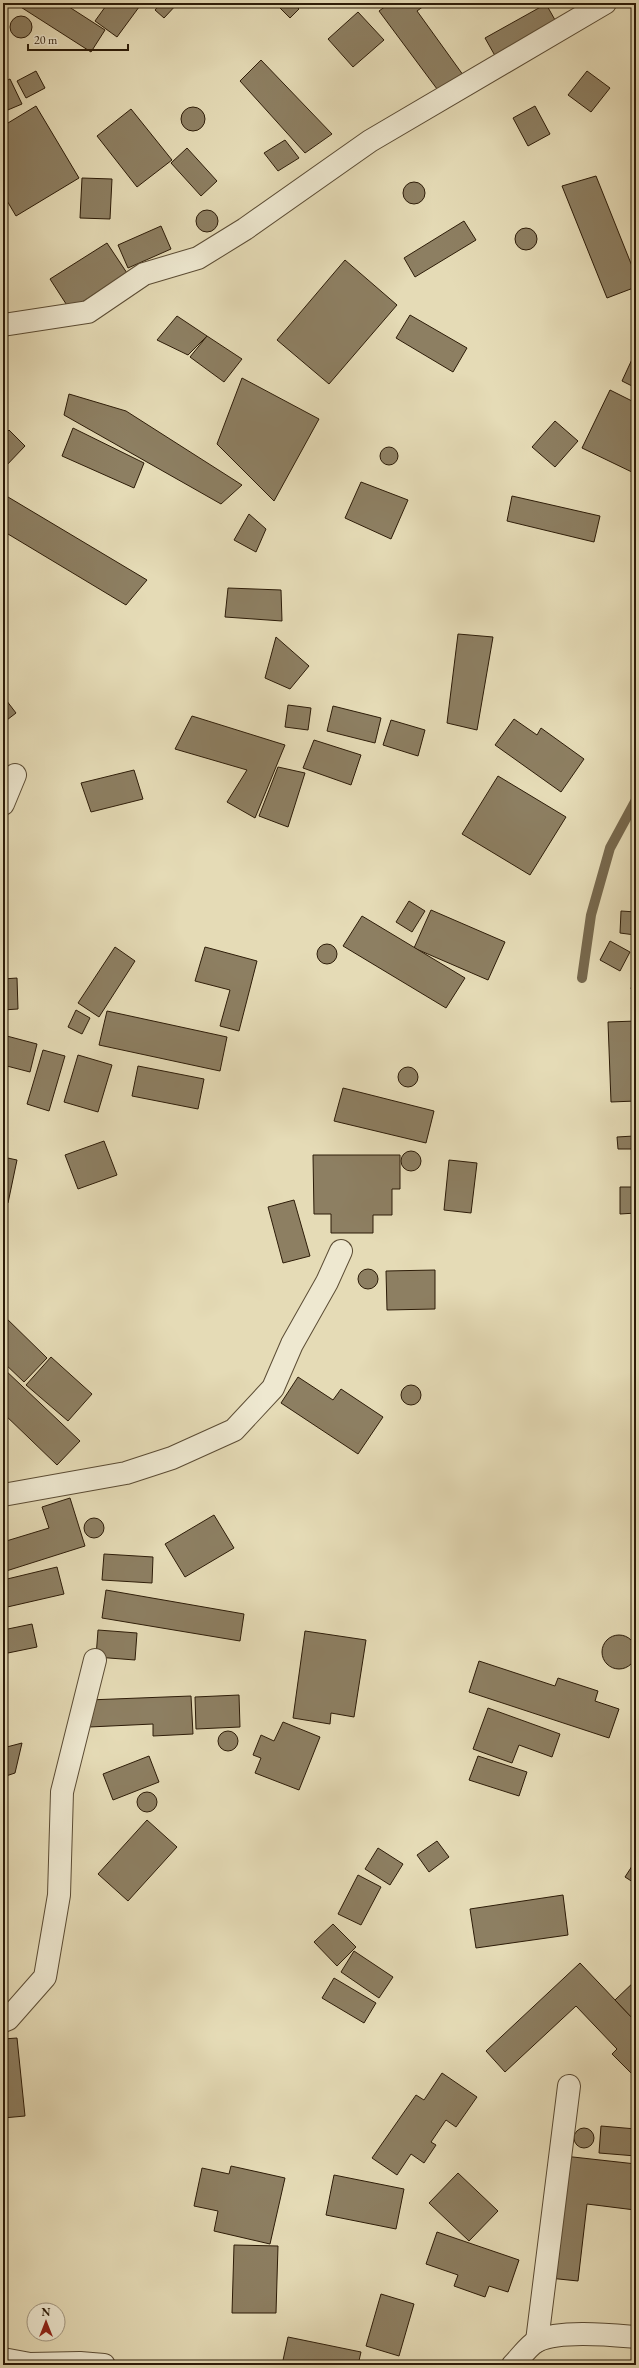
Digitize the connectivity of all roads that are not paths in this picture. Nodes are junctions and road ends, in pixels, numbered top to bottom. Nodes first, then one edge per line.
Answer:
1 (605, 3) edge
2 (3, 325) edge
3 (15, 775) dead end
4 (3, 804) edge
5 (340, 1251) dead end
6 (3, 1495) edge
7 (95, 1660) dead end
8 (3, 2021) edge
9 (569, 2086) dead end
10 (636, 2337) edge
11 (537, 2341) junction
12 (3, 2359) edge
13 (104, 2365) edge
14 (513, 2365) edge

1 - 2 street
3 - 4 street
5 - 6 street
7 - 8 street
9 - 11 street
10 - 11 street
11 - 14 street
12 - 13 street

